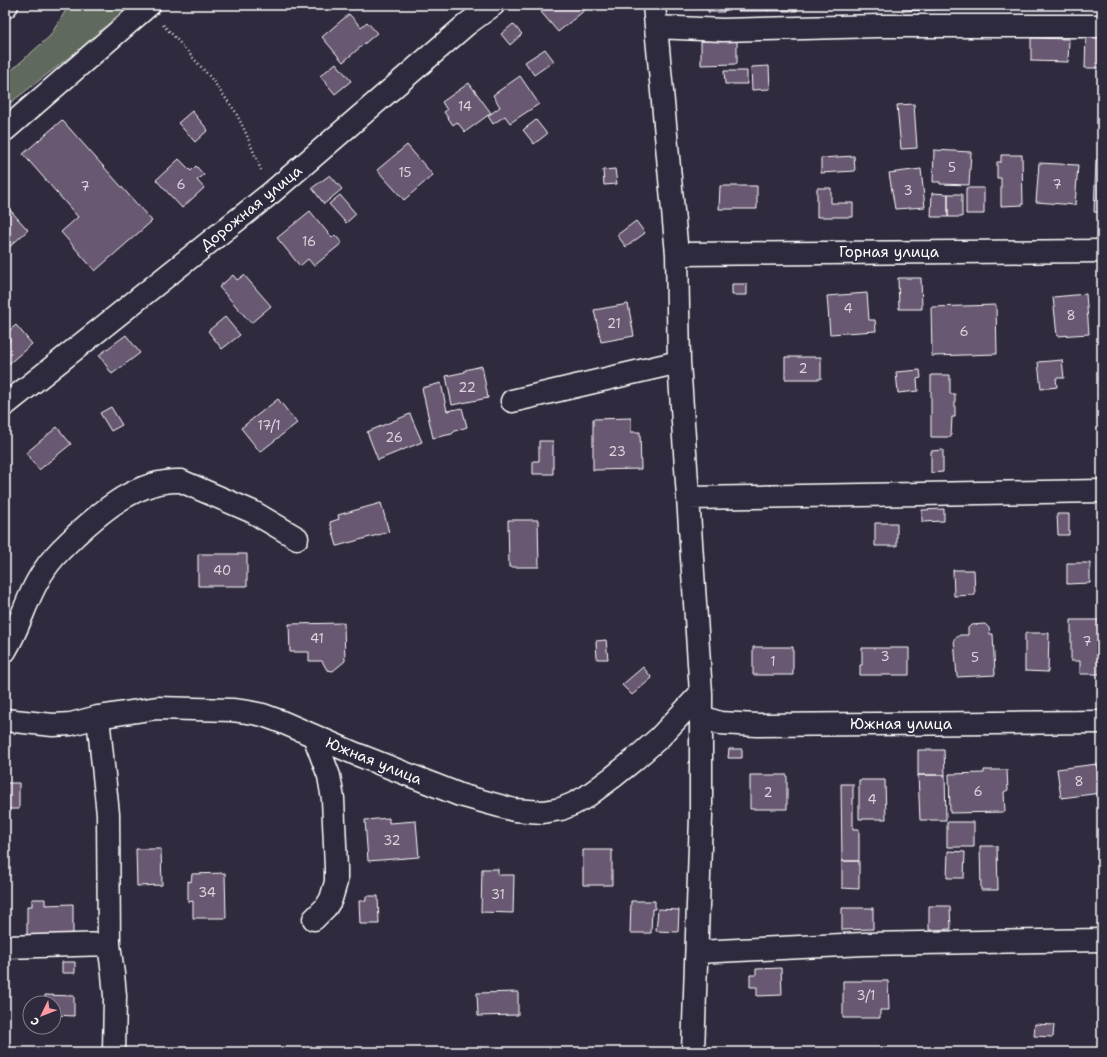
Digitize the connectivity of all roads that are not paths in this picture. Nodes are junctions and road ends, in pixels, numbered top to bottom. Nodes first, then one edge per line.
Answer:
1 (7, 5) edge
2 (492, 5) edge
3 (654, 5) edge
4 (5, 7) edge
5 (145, 9) edge
6 (1102, 26) edge
7 (656, 28) junction
8 (5, 130) edge
9 (1102, 251) edge
10 (677, 254) junction
11 (679, 362) junction
12 (512, 402) dead end
13 (5, 405) edge
14 (1102, 492) edge
15 (688, 498) junction
16 (297, 538) dead end
17 (5, 651) edge
18 (701, 693) junction
19 (98, 717) junction
20 (702, 717) junction
21 (5, 720) edge
22 (1102, 722) edge
23 (314, 736) junction
24 (314, 919) dead end
25 (1102, 940) edge
26 (109, 944) junction
27 (5, 947) edge
28 (697, 952) junction
29 (114, 1052) edge
30 (693, 1052) edge

1 - 4 street
2 - 13 street, Дорожная улица
3 - 7 street
5 - 8 street
6 - 7 street
7 - 10 street
9 - 10 street, Горная улица
10 - 11 street
11 - 12 street
11 - 15 street
14 - 15 street
15 - 18 street
16 - 17 street
18 - 20 street
18 - 23 street, Южная улица
19 - 21 street, Южная улица
19 - 23 street, Южная улица
19 - 26 street
20 - 22 street, Южная улица
20 - 28 street
23 - 24 street
25 - 28 street
26 - 27 street
26 - 29 street
28 - 30 street

